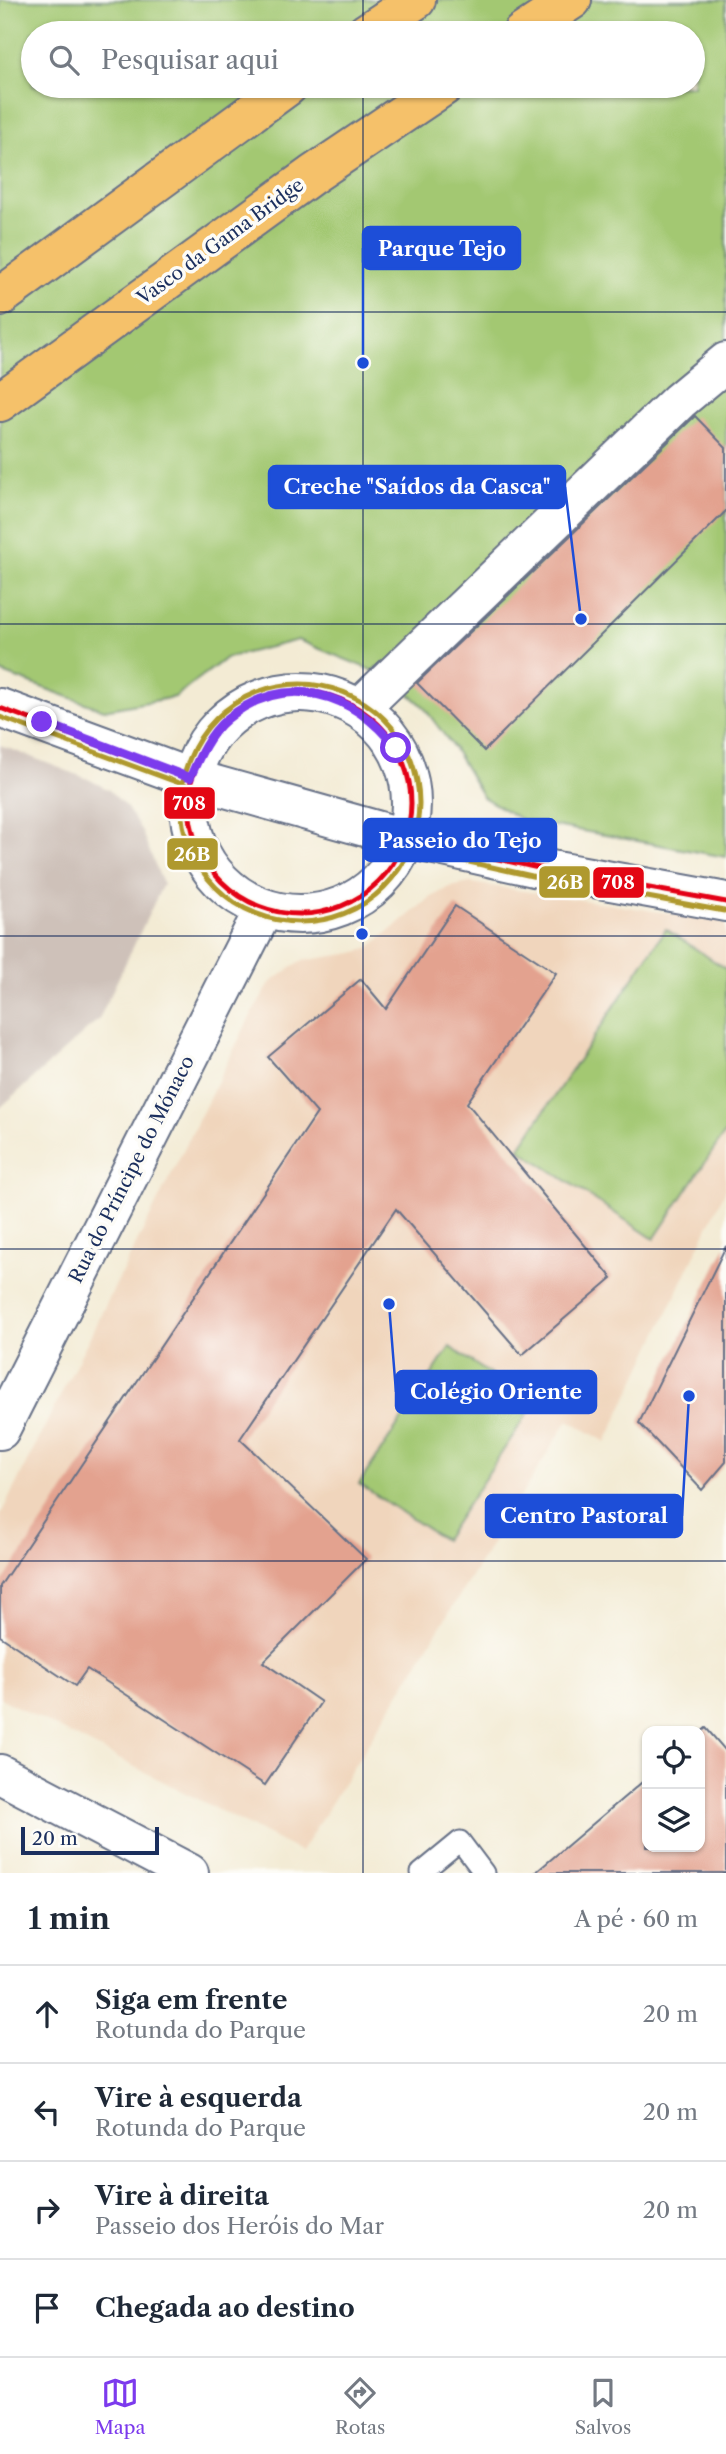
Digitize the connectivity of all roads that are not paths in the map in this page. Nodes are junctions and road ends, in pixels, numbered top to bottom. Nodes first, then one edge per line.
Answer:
1 (416, 0) edge
2 (572, 0) edge
3 (384, 21) edge
4 (541, 21) edge
5 (272, 98) edge
6 (426, 98) edge
7 (0, 298) edge
8 (726, 362) edge
9 (0, 402) edge
10 (0, 708) edge
11 (359, 709) junction
12 (190, 778) junction
13 (408, 839) junction
14 (726, 902) edge
15 (264, 909) junction
16 (3, 1419) edge
17 (0, 1774) edge
18 (189, 1873) edge
19 (421, 1873) edge
20 (484, 1873) edge

1 - 3 highway
2 - 4 highway
5 - 7 highway
6 - 9 highway, Vasco da Gama Bridge
8 - 11 street
10 - 12 street
11 - 12 street
11 - 13 street
12 - 13 street
12 - 15 street
13 - 14 street
13 - 15 street
15 - 16 street, Rua do Príncipe do Mónaco
17 - 18 street
19 - 20 lane

